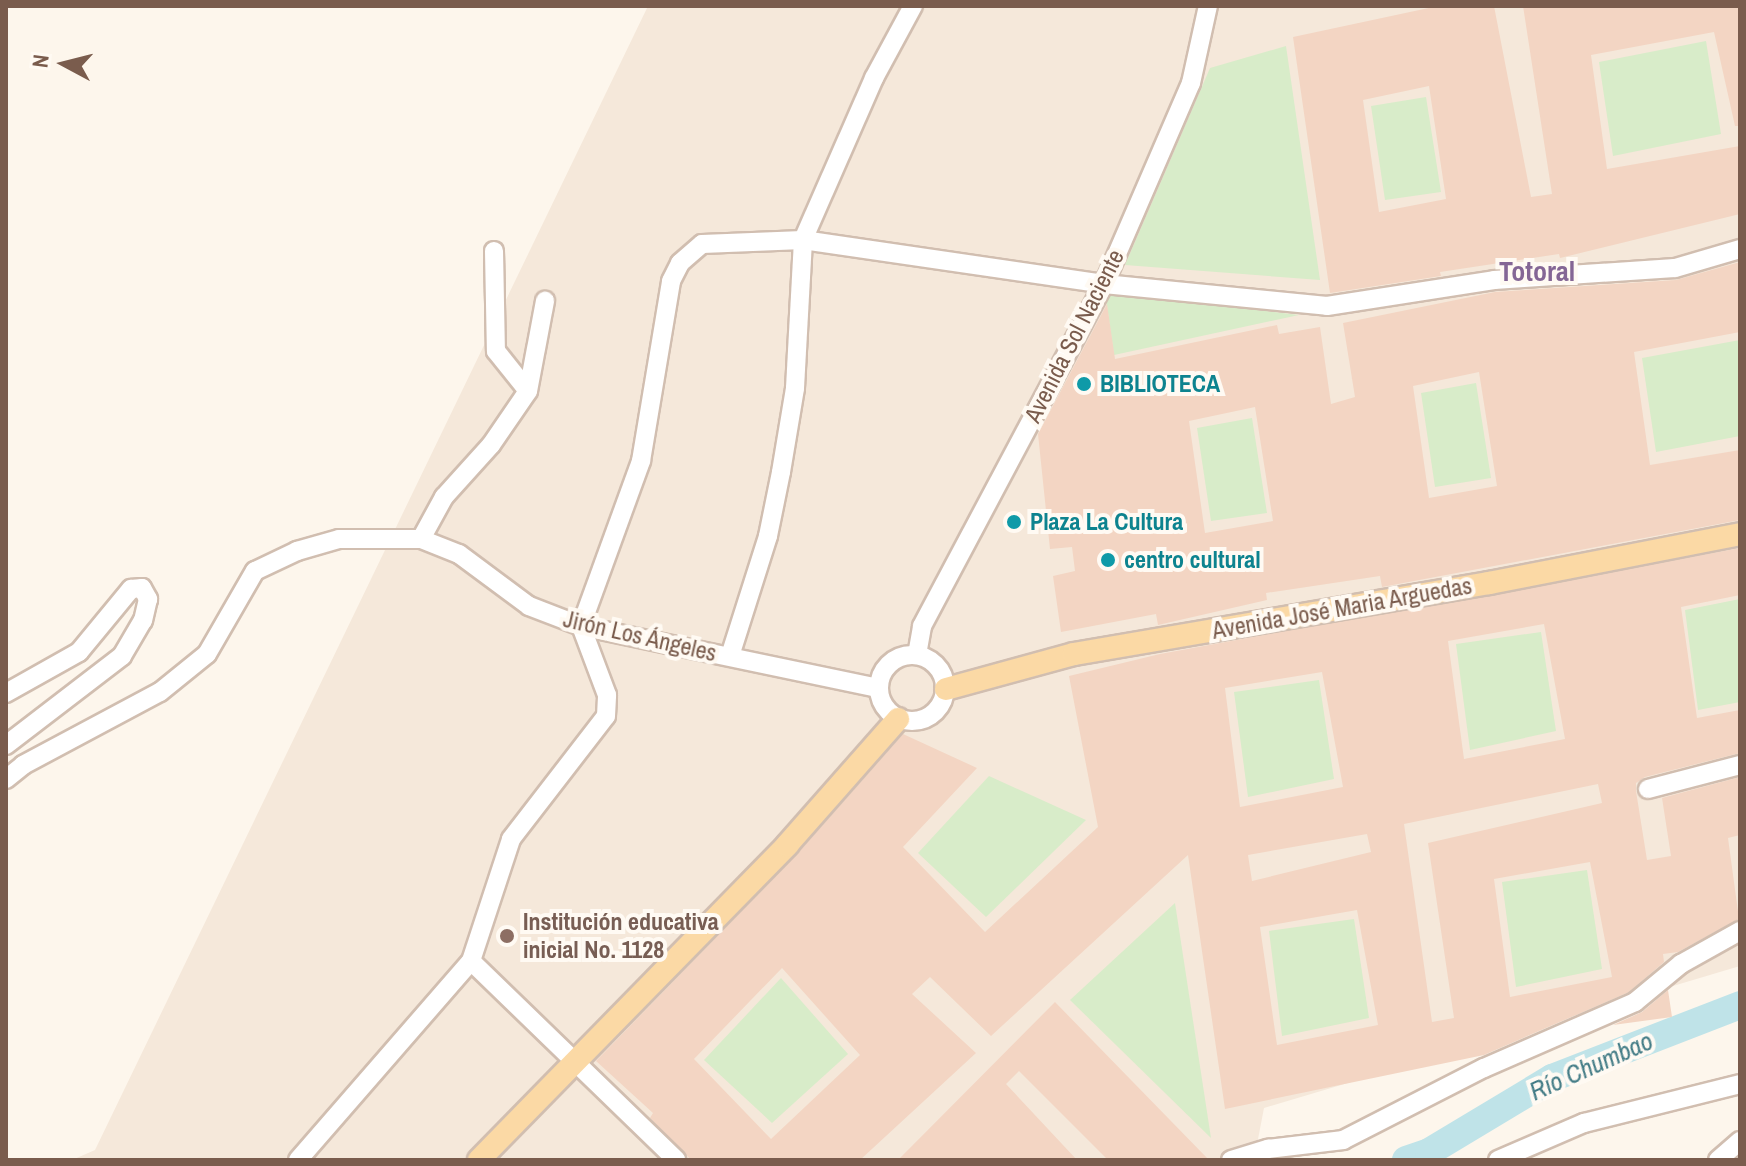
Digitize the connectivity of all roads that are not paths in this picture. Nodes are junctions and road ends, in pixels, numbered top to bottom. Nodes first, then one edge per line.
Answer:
1 (913, 6) edge
2 (1208, 6) edge
3 (803, 240) junction
4 (1740, 249) edge
5 (494, 251) dead end
6 (1104, 284) junction
7 (545, 301) dead end
8 (528, 391) junction
9 (1740, 534) edge
10 (421, 539) junction
11 (581, 626) junction
12 (917, 655) junction
13 (730, 656) junction
14 (879, 688) junction
15 (946, 689) junction
16 (6, 693) edge
17 (898, 719) junction
18 (6, 745) edge
19 (1740, 765) edge
20 (6, 779) edge
21 (1648, 789) dead end
22 (1740, 931) edge
23 (471, 961) junction
24 (575, 1061) junction
25 (1740, 1084) edge
26 (1740, 1141) edge
27 (298, 1160) edge
28 (479, 1160) edge
29 (676, 1160) edge
30 (1231, 1160) edge
31 (1498, 1160) edge
32 (1718, 1160) edge

1 - 3 street
2 - 6 street, Avenida Sol Naciente
3 - 6 street
3 - 11 street
3 - 13 street
4 - 6 street
5 - 8 street
6 - 12 street, Avenida Sol Naciente
7 - 8 street
8 - 10 street
9 - 15 main road, Avenida José Maria Arguedas
10 - 11 street, Jirón Los Ángeles
10 - 20 street
11 - 13 street, Jirón Los Ángeles
11 - 23 street
12 - 14 street
12 - 15 street
13 - 14 street, Jirón Los Ángeles
14 - 17 street
15 - 17 street
16 - 18 street
17 - 24 main road
19 - 21 street
22 - 30 street
23 - 24 street
23 - 27 street
24 - 28 main road
24 - 29 street
25 - 31 street
26 - 32 street

